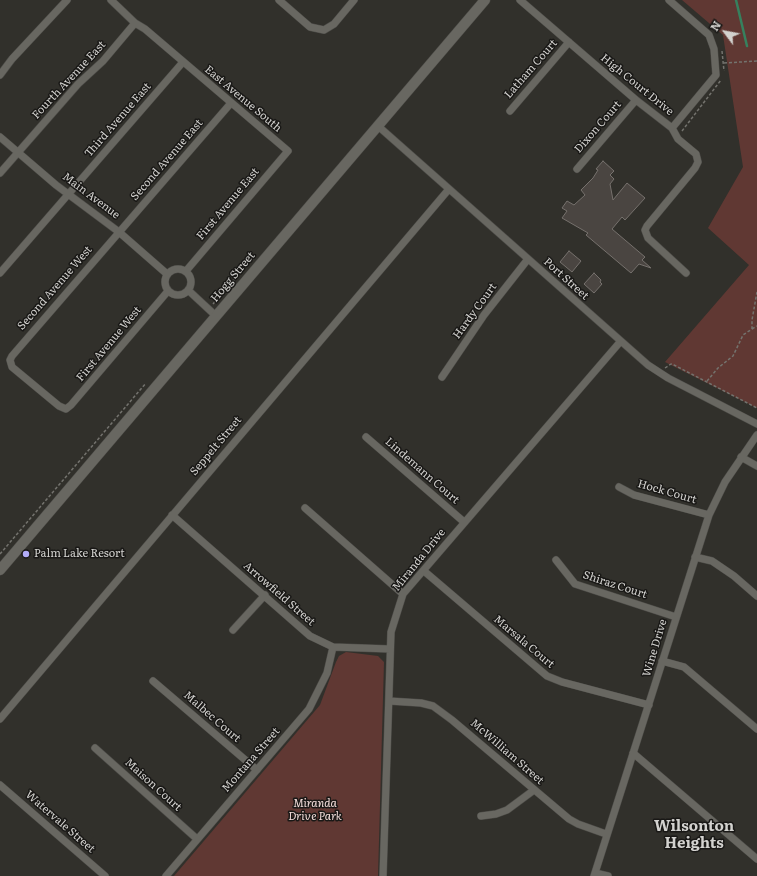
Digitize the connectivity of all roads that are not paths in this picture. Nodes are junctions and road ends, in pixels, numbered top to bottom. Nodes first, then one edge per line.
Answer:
1 (67, 0) edge
2 (111, 0) edge
3 (279, 0) edge
4 (354, 0) edge
5 (485, 0) edge
6 (520, 0) edge
7 (669, 0) edge
8 (135, 23) junction
9 (569, 42) junction
10 (183, 62) junction
11 (0, 75) edge
12 (636, 100) junction
13 (231, 103) junction
14 (510, 111) dead end
15 (378, 126) junction
16 (674, 131) junction
17 (0, 137) edge
18 (18, 152) junction
19 (288, 152) joint
20 (577, 169) dead end
21 (0, 173) edge
22 (449, 188) junction
23 (69, 192) junction
24 (119, 232) junction
25 (528, 259) junction
26 (186, 272) junction
27 (0, 273) edge
28 (686, 273) dead end
29 (167, 274) junction
30 (188, 290) junction
31 (168, 291) junction
32 (216, 316) junction
33 (620, 342) junction
34 (442, 377) dead end
35 (66, 409) joint
36 (757, 424) edge
37 (757, 436) edge
38 (366, 437) dead end
39 (741, 457) junction
40 (757, 466) edge
41 (619, 487) dead end
42 (305, 508) dead end
43 (172, 515) junction
44 (709, 515) junction
45 (464, 522) junction
46 (695, 557) junction
47 (556, 560) dead end
48 (0, 570) edge
49 (424, 571) junction
50 (403, 594) junction
51 (265, 596) junction
52 (757, 596) edge
53 (676, 616) junction
54 (233, 630) dead end
55 (333, 647) junction
56 (390, 649) junction
57 (662, 661) junction
58 (153, 681) dead end
59 (389, 702) junction
60 (648, 704) junction
61 (0, 719) edge
62 (757, 729) edge
63 (95, 748) dead end
64 (633, 753) junction
65 (257, 770) junction
66 (0, 785) edge
67 (534, 790) junction
68 (481, 816) dead end
69 (606, 834) junction
70 (197, 839) junction
71 (757, 859) edge
72 (594, 874) edge
73 (105, 876) edge
74 (166, 876) edge
75 (382, 876) edge
76 (608, 876) edge

1 - 11 street
2 - 8 street, East Avenue South
3 - 4 street
5 - 15 street, Hogg Street
6 - 9 street, High Court Drive
7 - 16 street, High Court Drive
8 - 10 street, East Avenue South
8 - 18 street, Fourth Avenue East
9 - 12 street, High Court Drive
9 - 14 street, Latham Court
10 - 13 street, East Avenue South
10 - 23 street, Third Avenue East
12 - 16 street, High Court Drive
12 - 20 street, Dixon Court
13 - 19 street, East Avenue South
13 - 24 street, Second Avenue East
15 - 22 street, Port Street
15 - 32 street, Hogg Street
16 - 28 street
17 - 18 street, Main Avenue
18 - 21 street, Fourth Avenue East
18 - 23 street, Main Avenue
19 - 26 street, First Avenue East
22 - 25 street, Port Street
22 - 43 street, Seppelt Street
23 - 24 street, Main Avenue
23 - 27 street, Third Avenue East
24 - 29 street, Main Avenue
24 - 35 street, Second Avenue West
25 - 33 street, Port Street
25 - 34 street, Hardy Court
26 - 29 street
26 - 30 street
29 - 31 street
30 - 31 street
30 - 32 street
31 - 35 street, First Avenue West
32 - 48 street, Hogg Street
33 - 36 street, Port Street
33 - 45 street, Miranda Drive
37 - 39 street, Wine Drive
38 - 45 street, Lindemann Court
39 - 40 street
39 - 44 street, Wine Drive
41 - 44 street, Hock Court
42 - 50 street
43 - 51 street, Arrowfield Street
43 - 61 street, Seppelt Street
44 - 46 street, Wine Drive
45 - 49 street, Miranda Drive
46 - 52 street
46 - 53 street, Wine Drive
47 - 53 street, Shiraz Court
49 - 50 street, Miranda Drive
49 - 60 street, Marsala Court
50 - 56 street, Miranda Drive
51 - 54 street
51 - 55 street, Arrowfield Street
53 - 57 street, Wine Drive
55 - 56 street, Arrowfield Street
55 - 65 street, Montana Street
56 - 59 street, Miranda Drive
57 - 60 street, Wine Drive
57 - 62 street
58 - 65 street, Malbec Court
59 - 67 street, McWilliam Street
59 - 75 street, Miranda Drive
60 - 64 street, Wine Drive
63 - 70 street, Maison Court
64 - 69 street, Wine Drive
64 - 71 street
65 - 70 street, Montana Street
66 - 73 street, Watervale Street
67 - 68 street
67 - 69 street, McWilliam Street
69 - 72 street, Wine Drive
70 - 74 street, Montana Street
72 - 76 street

